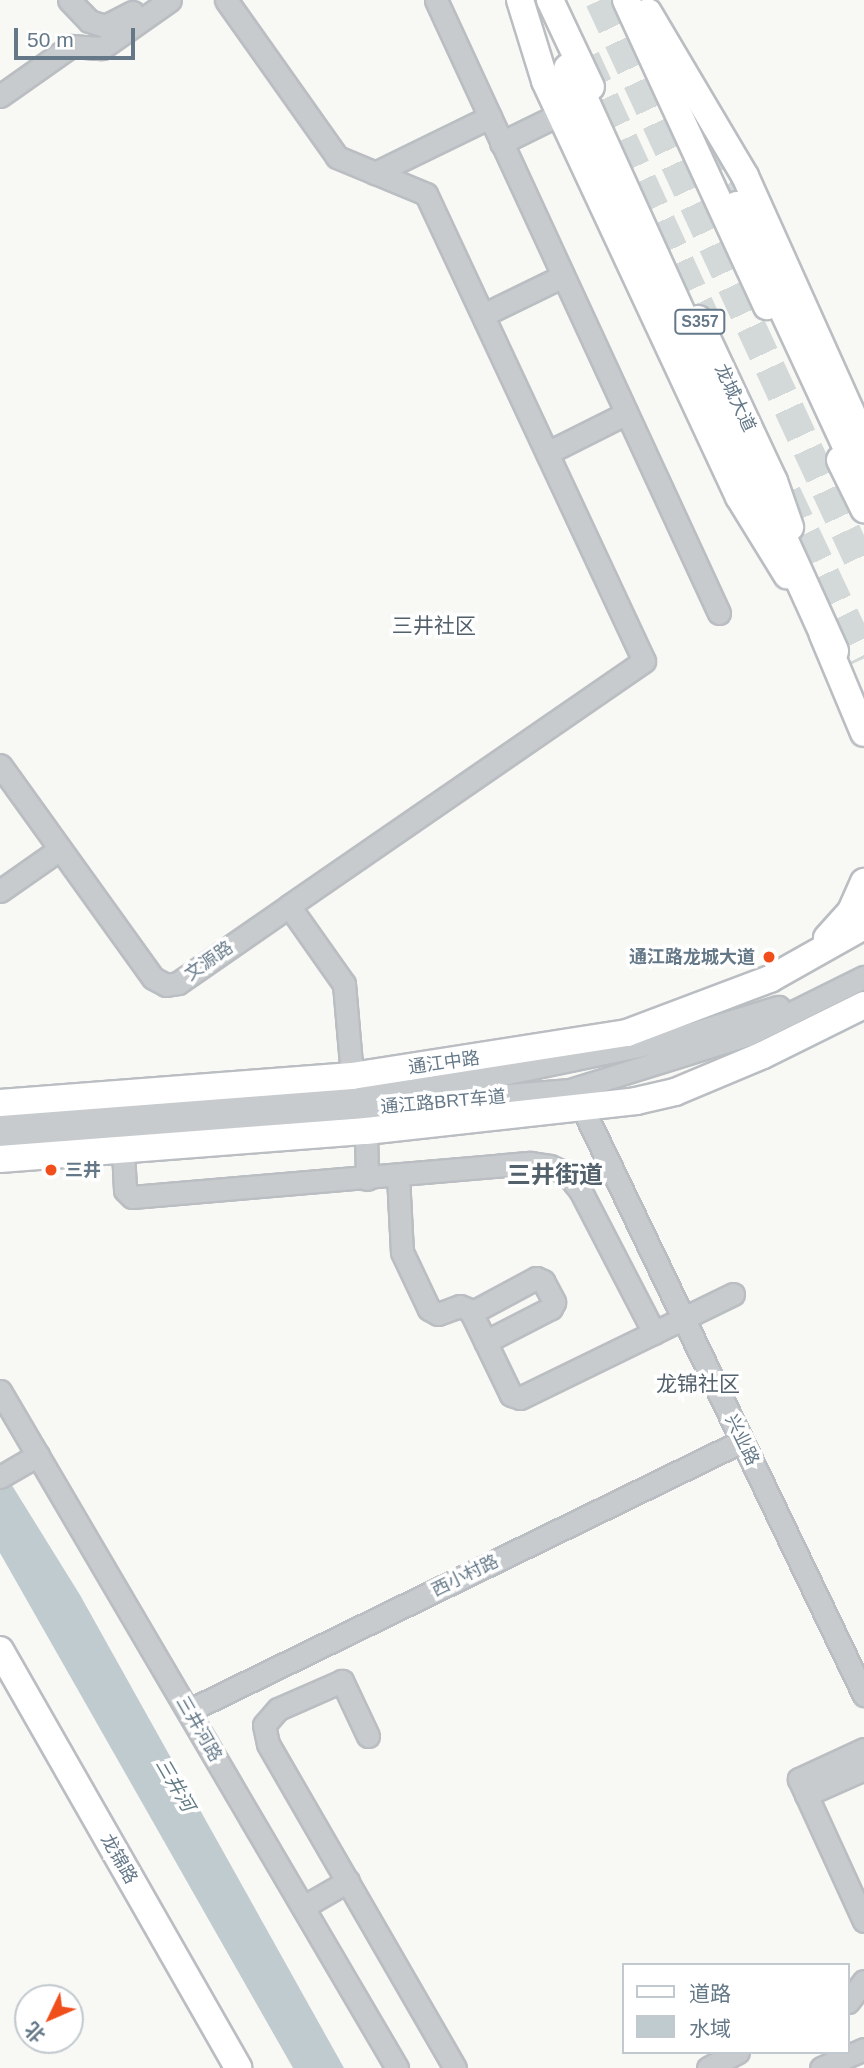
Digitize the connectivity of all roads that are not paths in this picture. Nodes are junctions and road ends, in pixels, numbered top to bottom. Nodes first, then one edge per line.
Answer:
1 (69, 0) edge
2 (170, 0) edge
3 (226, 0) edge
4 (436, 0) edge
5 (520, 0) edge
6 (550, 0) edge
7 (626, 0) edge
8 (640, 0) edge
9 (144, 4) dead end
10 (569, 69) dead end
11 (0, 96) edge
12 (560, 114) junction
13 (490, 117) junction
14 (501, 143) junction
15 (375, 173) junction
16 (737, 207) tunnel mouth
17 (563, 276) junction
18 (483, 316) junction
19 (626, 413) junction
20 (864, 441) edge
21 (547, 453) junction
22 (864, 481) edge
23 (864, 509) edge
24 (719, 612) dead end
25 (833, 651) junction
26 (863, 734) edge
27 (0, 765) edge
28 (60, 849) junction
29 (864, 882) edge
30 (0, 891) edge
31 (289, 906) junction
32 (864, 926) edge
33 (798, 963) junction
34 (864, 963) edge
35 (864, 977) edge
36 (864, 1005) edge
37 (864, 1025) edge
38 (763, 1055) junction
39 (352, 1076) junction
40 (0, 1103) edge
41 (583, 1110) junction
42 (0, 1116) edge
43 (366, 1131) junction
44 (0, 1136) edge
45 (122, 1150) junction
46 (0, 1159) edge
47 (398, 1176) junction
48 (367, 1179) junction
49 (733, 1294) dead end
50 (471, 1313) junction
51 (684, 1319) junction
52 (654, 1333) junction
53 (485, 1342) junction
54 (0, 1391) edge
55 (742, 1441) junction
56 (38, 1455) junction
57 (8, 1473) edge
58 (0, 1650) edge
59 (0, 1678) edge
60 (864, 1695) edge
61 (188, 1711) junction
62 (368, 1736) dead end
63 (864, 1749) edge
64 (864, 1769) edge
65 (802, 1787) junction
66 (348, 1881) junction
67 (303, 1907) junction
68 (864, 1921) edge
69 (864, 1981) edge
70 (850, 1999) edge
71 (864, 2049) edge
72 (734, 2054) edge
73 (224, 2068) edge
74 (238, 2068) edge
75 (397, 2068) edge
76 (454, 2068) edge
77 (708, 2068) edge
78 (821, 2068) edge

1 - 9 street
2 - 11 street
3 - 15 street
4 - 13 street
5 - 12 main road
6 - 25 main road, 龙城大道 / S357
7 - 23 main road
8 - 20 main road
10 - 25 highway
12 - 14 street
12 - 25 main road
13 - 14 street
13 - 15 street
14 - 17 street
15 - 18 street
16 - 22 highway
17 - 18 street
17 - 19 street
18 - 21 street
19 - 21 street
19 - 24 street
21 - 31 street
25 - 26 main road, S357
27 - 28 street, 文源路
28 - 30 street
28 - 31 street, 文源路
29 - 33 main road
31 - 39 street
32 - 33 main road, 通江中路
33 - 39 main road, 通江中路
34 - 42 street, 通江路BRT车道
35 - 44 street, 通江路BRT车道
36 - 38 main road
37 - 38 main road
38 - 41 main road
39 - 40 main road, 通江中路
41 - 43 main road
41 - 51 street, 兴业路
43 - 45 main road
43 - 48 street
45 - 46 main road
45 - 48 street
47 - 48 street
47 - 50 street
47 - 52 street
49 - 51 street
50 - 53 street
50 - 53 street
51 - 52 street
51 - 55 street, 兴业路
52 - 53 street
54 - 56 street, 三井河路
55 - 60 street, 兴业路
55 - 61 street, 西小村路
56 - 57 street
56 - 61 street, 三井河路
58 - 74 main road, 龙锦路
59 - 73 main road, 龙锦路
61 - 67 street, 三井河路
62 - 66 street
63 - 65 street
64 - 65 street
65 - 68 street
66 - 67 street
66 - 76 street
67 - 75 street, 三井河路
69 - 70 street
71 - 78 street
72 - 77 street

